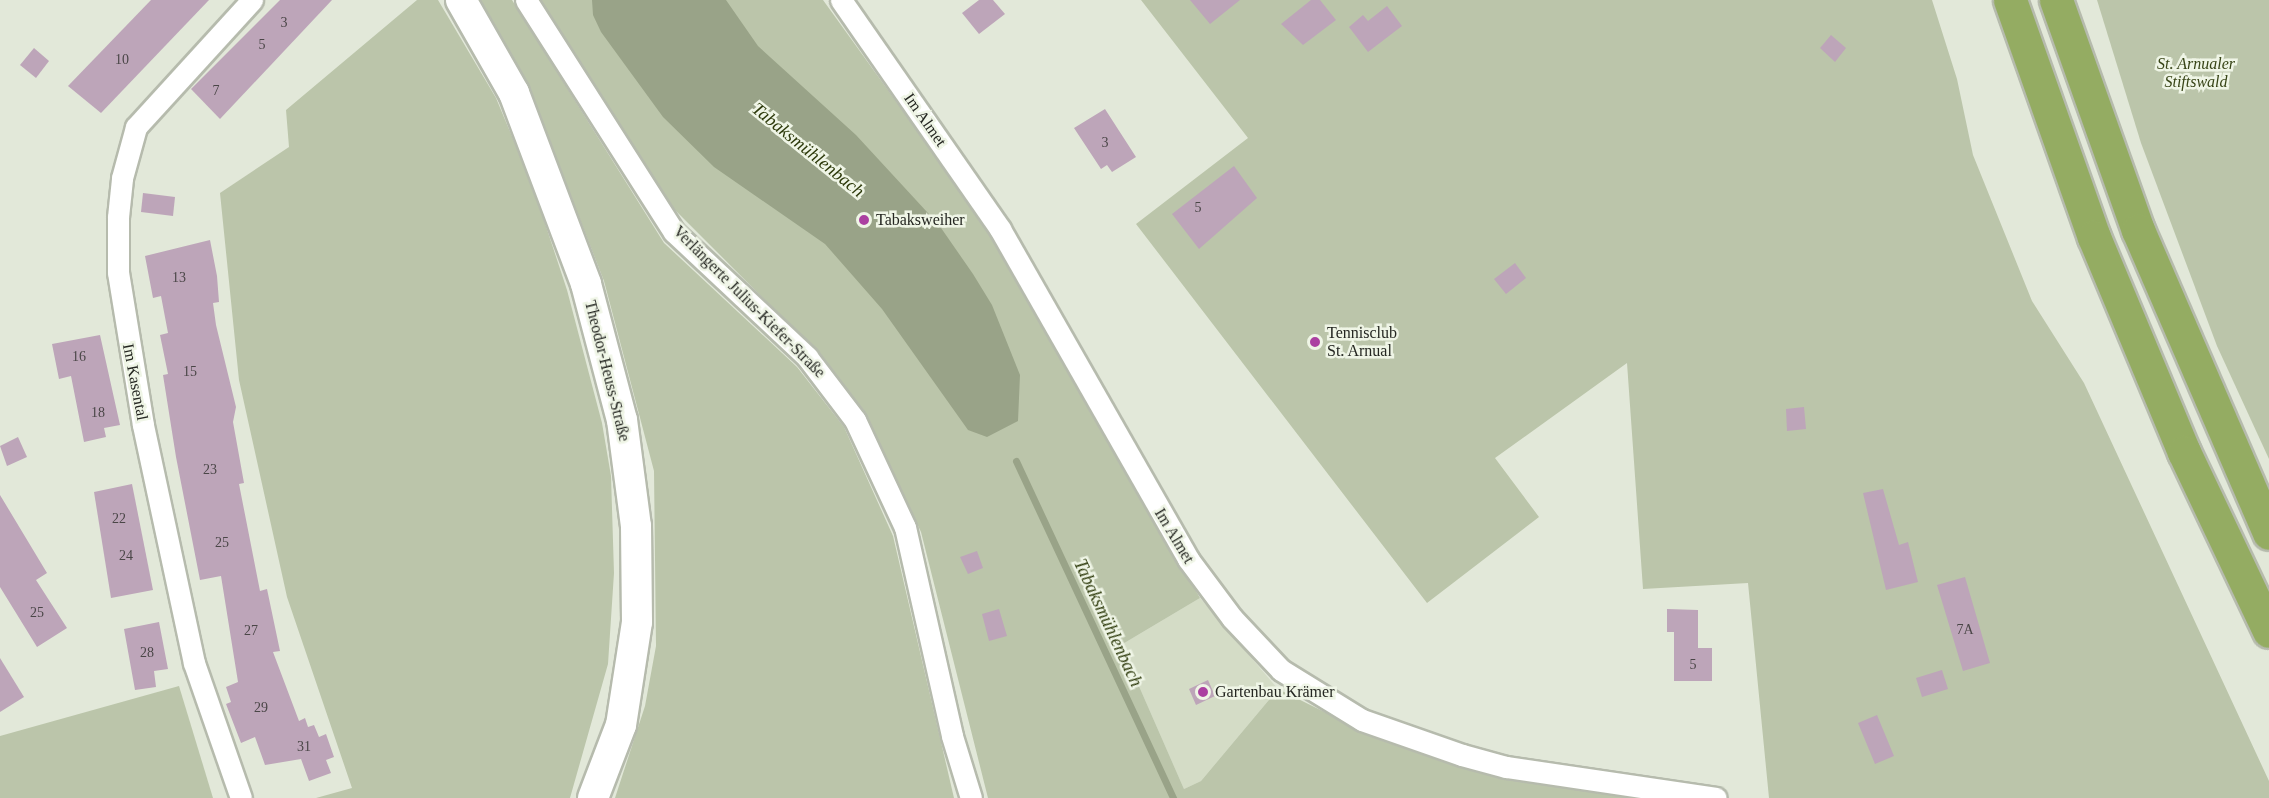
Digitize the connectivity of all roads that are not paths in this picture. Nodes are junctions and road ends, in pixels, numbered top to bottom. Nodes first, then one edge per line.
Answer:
1 (252, 0) edge
2 (461, 0) edge
3 (526, 0) edge
4 (841, 0) edge
5 (2010, 0) edge
6 (2056, 0) edge
7 (2269, 532) edge
8 (2269, 631) edge
9 (241, 798) edge
10 (593, 798) edge
11 (971, 798) edge
12 (1716, 798) edge

1 - 9 street, Im Kasental
2 - 10 street, Theodor-Heuss-Straße
3 - 11 street, Verlängerte Julius-Kiefer-Straße
4 - 12 street, Im Almet
5 - 8 highway
6 - 7 highway

